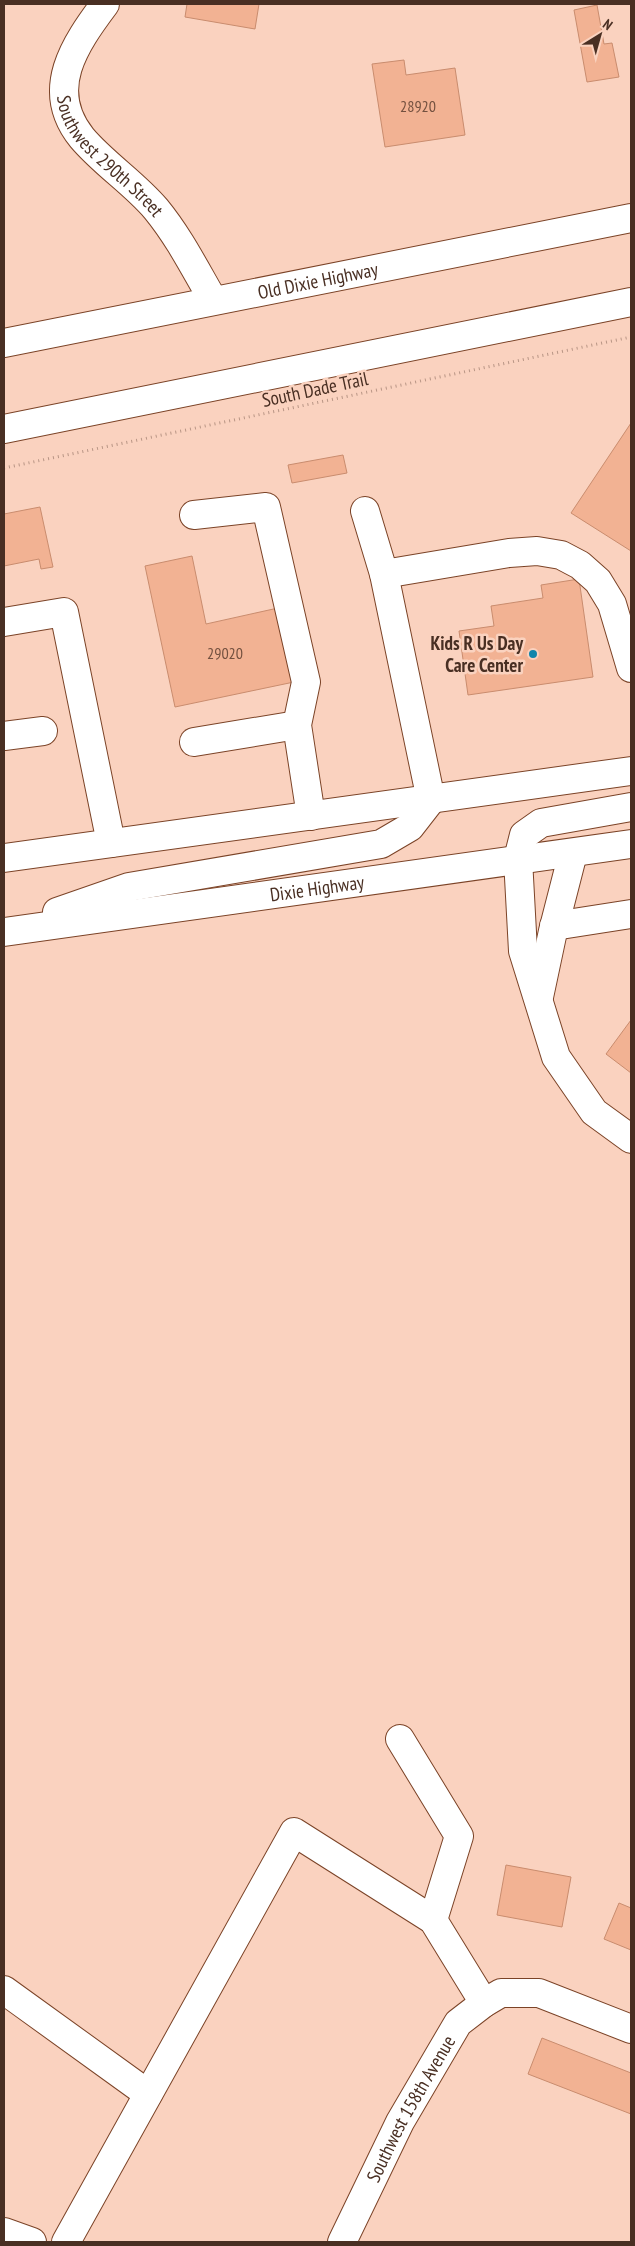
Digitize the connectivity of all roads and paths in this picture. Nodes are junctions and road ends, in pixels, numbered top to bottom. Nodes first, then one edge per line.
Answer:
1 (105, 4) edge
2 (631, 218) edge
3 (213, 300) junction
4 (631, 302) edge
5 (631, 337) edge
6 (4, 343) edge
7 (4, 429) edge
8 (4, 468) edge
9 (364, 511) dead end
10 (194, 515) dead end
11 (384, 574) junction
12 (4, 622) edge
13 (631, 668) edge
14 (297, 725) junction
15 (43, 731) dead end
16 (4, 736) edge
17 (194, 742) dead end
18 (631, 771) edge
19 (431, 800) junction
20 (631, 807) edge
21 (311, 816) junction
22 (111, 843) junction
23 (631, 844) edge
24 (573, 853) junction
25 (4, 858) edge
26 (518, 859) junction
27 (631, 914) edge
28 (554, 926) junction
29 (4, 932) edge
30 (539, 997) junction
31 (631, 1139) edge
32 (400, 1739) dead end
33 (433, 1920) junction
34 (4, 1990) edge
35 (492, 1998) junction
36 (631, 2029) edge
37 (148, 2094) junction
38 (4, 2232) edge
39 (32, 2242) edge
40 (66, 2242) edge
41 (342, 2242) edge

1 - 3 main road, Southwest 290th Street
2 - 3 main road, Old Dixie Highway
3 - 6 main road, Old Dixie Highway
4 - 7 main road
5 - 8 path, South Dade Trail
9 - 11 main road
10 - 14 main road
11 - 13 main road
11 - 19 main road
12 - 22 main road
14 - 17 main road
14 - 21 main road
15 - 16 main road
18 - 19 main road
19 - 21 main road
19 - 29 main road
20 - 26 main road
21 - 22 main road
22 - 25 main road
23 - 24 main road, Dixie Highway
24 - 26 main road, Dixie Highway
24 - 28 main road
26 - 29 main road, Dixie Highway
26 - 30 main road
27 - 28 main road
28 - 30 main road
30 - 31 main road
32 - 33 main road
33 - 35 main road
33 - 37 main road
34 - 37 main road
35 - 36 main road
35 - 41 main road, Southwest 158th Avenue
37 - 40 main road
38 - 39 main road

